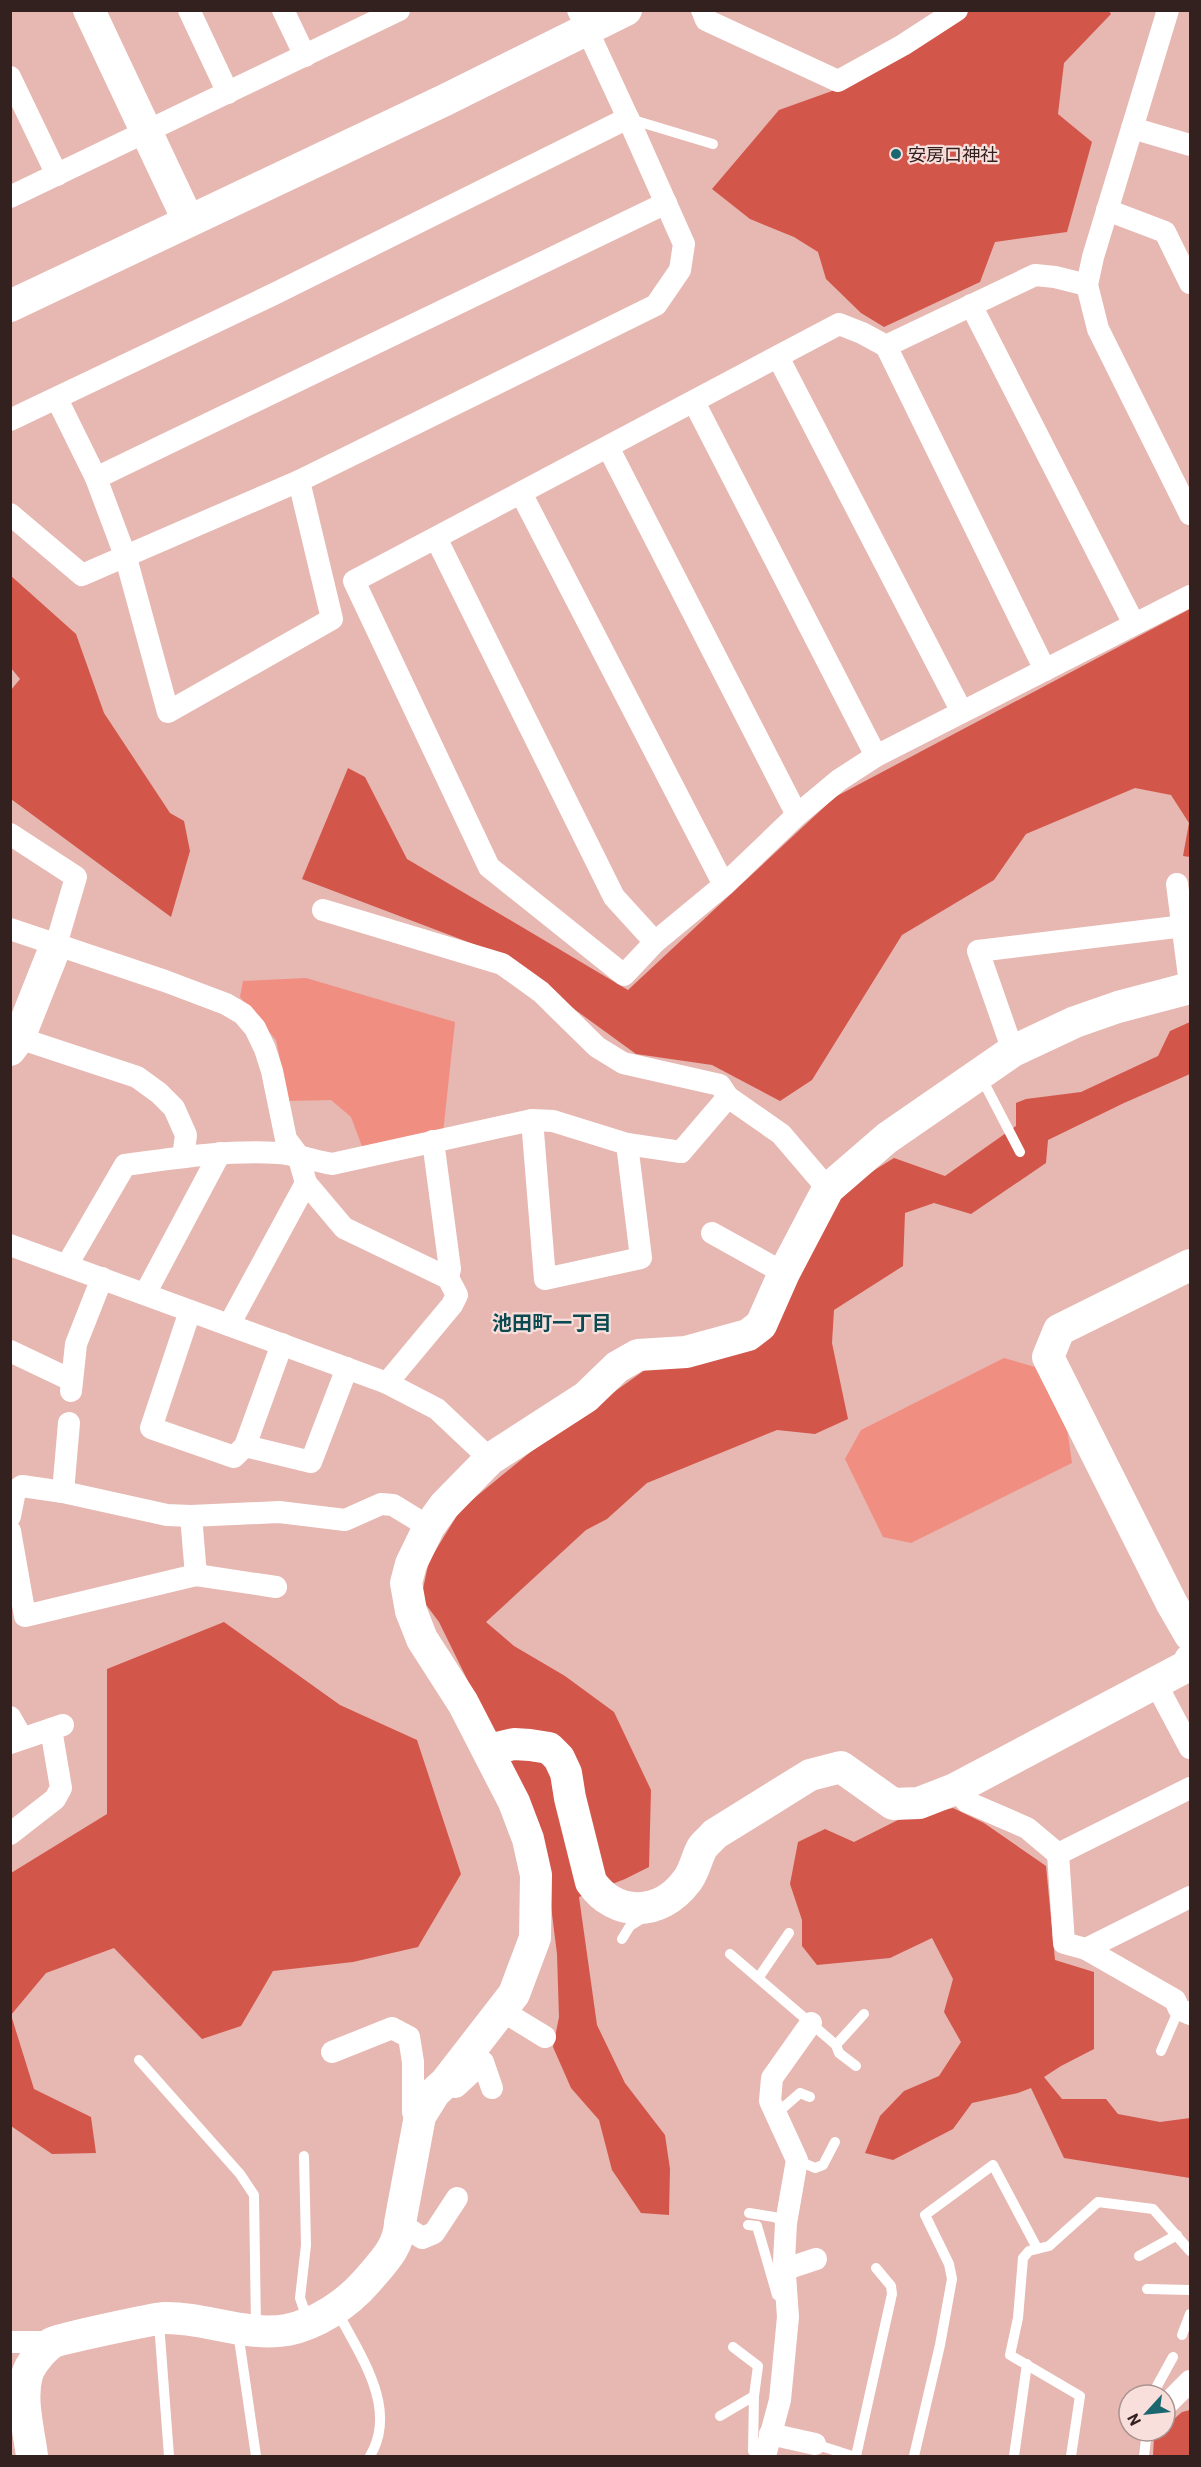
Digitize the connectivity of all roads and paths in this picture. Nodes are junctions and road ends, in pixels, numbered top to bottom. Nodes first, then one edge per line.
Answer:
1 (89, 10) edge
2 (189, 10) edge
3 (283, 10) edge
4 (626, 10) edge
5 (702, 10) edge
6 (957, 10) edge
7 (1168, 10) edge
8 (388, 13) edge
9 (582, 20) edge
10 (305, 56) junction
11 (10, 77) edge
12 (228, 93) junction
13 (628, 118) junction
14 (1132, 128) junction
15 (146, 132) junction
16 (713, 144) dead end
17 (1191, 145) edge
18 (57, 175) junction
19 (10, 197) edge
20 (666, 203) junction
21 (1107, 210) junction
22 (188, 220) junction
23 (1191, 283) edge
24 (1087, 285) junction
25 (970, 305) junction
26 (10, 306) edge
27 (886, 346) junction
28 (778, 357) junction
29 (57, 399) junction
30 (694, 402) junction
31 (10, 420) edge
32 (608, 447) junction
33 (96, 478) junction
34 (298, 481) junction
35 (521, 493) junction
36 (10, 514) edge
37 (1191, 514) edge
38 (436, 538) junction
39 (126, 558) junction
40 (1191, 596) edge
41 (1134, 624) junction
42 (1045, 670) junction
43 (962, 712) junction
44 (876, 756) junction
45 (796, 815) junction
46 (10, 834) edge
47 (1177, 884) dead end
48 (724, 885) junction
49 (323, 910) dead end
50 (1184, 926) junction
51 (10, 929) edge
52 (655, 942) junction
53 (56, 945) junction
54 (1191, 986) edge
55 (15, 1044) edge
56 (1013, 1051) junction
57 (979, 1074) junction
58 (728, 1097) junction
59 (532, 1120) junction
60 (433, 1141) junction
61 (627, 1144) junction
62 (1020, 1152) dead end
63 (220, 1153) junction
64 (298, 1155) junction
65 (183, 1157) junction
66 (306, 1183) junction
67 (828, 1190) junction
68 (712, 1233) dead end
69 (10, 1245) edge
70 (67, 1265) junction
71 (1191, 1265) edge
72 (784, 1274) junction
73 (102, 1278) junction
74 (448, 1278) junction
75 (145, 1294) junction
76 (190, 1311) junction
77 (229, 1325) junction
78 (282, 1344) junction
79 (10, 1351) edge
80 (347, 1368) junction
81 (387, 1383) junction
82 (69, 1423) dead end
83 (245, 1446) junction
84 (490, 1459) junction
85 (63, 1492) junction
86 (10, 1516) edge
87 (191, 1516) junction
88 (429, 1527) junction
89 (10, 1531) edge
90 (196, 1575) junction
91 (276, 1587) dead end
92 (1182, 1600) edge
93 (1191, 1635) edge
94 (1191, 1660) edge
95 (1155, 1682) junction
96 (10, 1717) edge
97 (16, 1740) edge
98 (1191, 1748) edge
99 (488, 1750) junction
100 (1191, 1788) edge
101 (955, 1789) junction
102 (10, 1834) edge
103 (1058, 1854) junction
104 (1191, 1897) edge
105 (642, 1908) junction
106 (789, 1933) dead end
107 (622, 1940) dead end
108 (1086, 1949) junction
109 (730, 1954) dead end
110 (759, 1977) junction
111 (501, 2010) junction
112 (1185, 2012) edge
113 (864, 2014) dead end
114 (811, 2023) junction
115 (545, 2037) dead end
116 (836, 2045) junction
117 (1161, 2051) dead end
118 (332, 2052) dead end
119 (139, 2060) dead end
120 (856, 2066) dead end
121 (445, 2083) junction
122 (492, 2088) dead end
123 (810, 2097) dead end
124 (776, 2114) junction
125 (420, 2116) junction
126 (835, 2142) dead end
127 (304, 2156) dead end
128 (797, 2160) junction
129 (458, 2198) dead end
130 (400, 2223) junction
131 (786, 2223) junction
132 (1177, 2235) junction
133 (1037, 2248) junction
134 (1191, 2251) edge
135 (1139, 2256) dead end
136 (816, 2259) dead end
137 (876, 2268) dead end
138 (786, 2269) junction
139 (1148, 2289) dead end
140 (1191, 2289) edge
141 (1191, 2314) edge
142 (322, 2316) junction
143 (788, 2317) junction
144 (159, 2319) junction
145 (246, 2328) junction
146 (1182, 2335) dead end
147 (10, 2342) edge
148 (53, 2342) junction
149 (733, 2347) dead end
150 (1173, 2357) dead end
151 (1027, 2364) junction
152 (1159, 2383) edge
153 (754, 2396) junction
154 (720, 2416) dead end
155 (770, 2434) junction
156 (815, 2444) joint
157 (32, 2457) edge
158 (169, 2457) edge
159 (256, 2457) edge
160 (370, 2457) edge
161 (757, 2457) edge
162 (765, 2457) edge
163 (854, 2457) edge
164 (914, 2457) edge
165 (1014, 2457) edge
166 (1071, 2457) edge

1 - 15 street
2 - 12 street
3 - 10 street
4 - 9 street
5 - 6 street
7 - 14 street
8 - 10 street
9 - 13 street
9 - 22 street
10 - 12 street
11 - 18 street
12 - 15 street
13 - 16 lane
13 - 20 street
13 - 29 street
14 - 17 street
14 - 21 street
15 - 18 street
15 - 22 street
18 - 19 street
20 - 33 street
20 - 34 street
21 - 23 street
21 - 24 street
22 - 26 street
24 - 25 street
24 - 37 street
25 - 27 street
25 - 41 street
27 - 28 street
27 - 42 street
28 - 30 street
28 - 43 street
29 - 31 street
29 - 33 street
30 - 32 street
30 - 44 street
32 - 35 street
32 - 45 street
33 - 39 street
34 - 39 street
34 - 39 street
35 - 38 street
35 - 48 street
36 - 39 street
38 - 52 street
38 - 52 street
40 - 41 street
41 - 42 street
42 - 43 street
43 - 44 street
44 - 45 street
45 - 48 street
46 - 53 street
47 - 50 street
48 - 52 street
49 - 58 street
50 - 54 street
50 - 56 street
51 - 53 street
53 - 55 street
53 - 64 street
54 - 56 street
55 - 65 street
56 - 57 street
57 - 62 lane
57 - 67 street
58 - 61 street
58 - 67 street
59 - 60 street
59 - 61 street
59 - 61 street
60 - 64 street
60 - 74 street
63 - 64 street
63 - 65 street
63 - 75 street
64 - 66 street
65 - 70 street
66 - 74 street
66 - 77 street
67 - 72 street
68 - 72 street
69 - 70 street
70 - 73 street
71 - 92 street
72 - 84 street
73 - 75 street
73 - 79 street
74 - 81 street
75 - 76 street
76 - 77 street
76 - 83 street
77 - 78 street
78 - 80 street
78 - 83 street
80 - 81 street
80 - 83 street
81 - 84 street
82 - 85 street
84 - 88 street
85 - 86 street
85 - 87 street
87 - 88 street
87 - 90 street
88 - 99 street
89 - 90 street
90 - 91 street
92 - 93 street
94 - 95 street
95 - 98 street
95 - 101 street
96 - 97 street
97 - 102 street
99 - 105 street
99 - 111 street
100 - 103 street
101 - 103 street
101 - 105 street
103 - 108 street
104 - 108 street
105 - 107 lane
106 - 110 lane
108 - 112 street
109 - 110 lane
110 - 114 lane
111 - 115 street
111 - 121 street
112 - 117 lane
113 - 116 lane
114 - 116 lane
114 - 124 street
116 - 120 lane
118 - 125 street
119 - 145 lane
121 - 122 street
121 - 125 street
123 - 124 lane
124 - 128 street
125 - 130 street
126 - 128 lane
127 - 142 lane
128 - 131 street
129 - 130 street
130 - 142 street
131 - 138 street
131 - 143 lane
132 - 133 lane
132 - 134 lane
132 - 135 lane
133 - 151 lane
133 - 164 lane
136 - 138 street
137 - 163 lane
138 - 143 street
139 - 140 lane
141 - 146 lane
142 - 145 street
142 - 160 lane
143 - 155 street
144 - 145 street
144 - 148 street
144 - 158 lane
145 - 159 lane
147 - 148 street
148 - 157 street
149 - 153 lane
150 - 152 lane
151 - 165 lane
151 - 166 lane
153 - 154 lane
153 - 161 lane
155 - 156 street
155 - 162 street
156 - 163 lane

